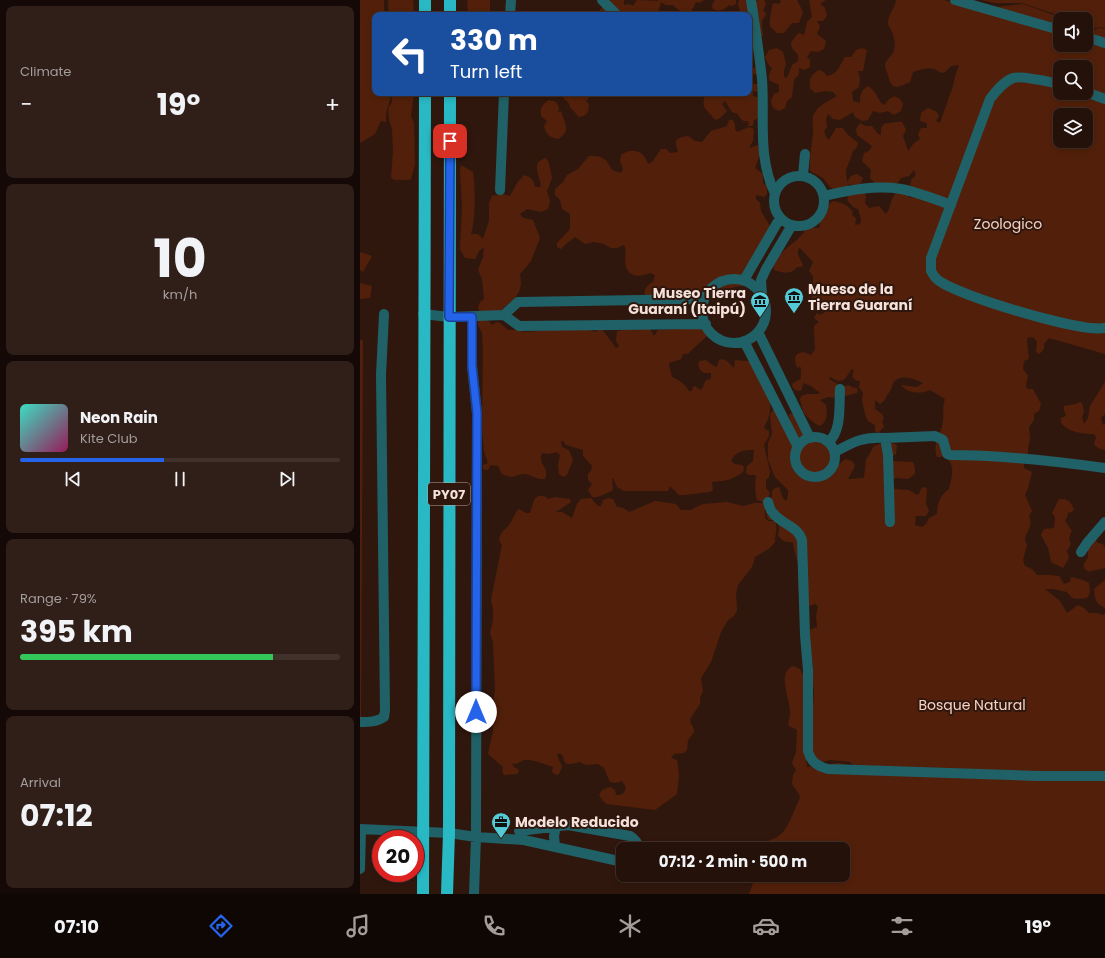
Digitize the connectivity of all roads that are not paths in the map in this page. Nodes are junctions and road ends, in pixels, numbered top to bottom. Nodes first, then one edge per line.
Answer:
1 (425, 0) edge
2 (450, 0) edge
3 (511, 0) edge
4 (602, 0) edge
5 (750, 0) edge
6 (955, 0) edge
7 (425, 12) edge
8 (450, 12) edge
9 (510, 12) edge
10 (614, 12) edge
11 (751, 12) edge
12 (752, 27) edge
13 (1053, 28) edge
14 (1093, 39) edge
15 (753, 41) edge
16 (1105, 43) edge
17 (1053, 83) edge
18 (1093, 95) edge
19 (425, 96) edge
20 (450, 96) edge
21 (504, 96) edge
22 (1105, 100) edge
23 (805, 154) dead end
24 (803, 175) junction
25 (500, 190) dead end
26 (775, 194) junction
27 (824, 196) junction
28 (951, 205) junction
29 (780, 218) junction
30 (792, 225) junction
31 (744, 280) junction
32 (762, 295) junction
33 (704, 299) junction
34 (384, 314) dead end
35 (423, 314) junction
36 (504, 315) junction
37 (449, 317) junction
38 (472, 317) junction
39 (706, 324) junction
40 (1104, 329) edge
41 (758, 332) junction
42 (744, 341) junction
43 (840, 389) dead end
44 (810, 438) junction
45 (885, 438) junction
46 (828, 442) junction
47 (798, 447) junction
48 (835, 452) junction
49 (1105, 468) edge
50 (768, 502) dead end
51 (890, 522) dead end
52 (1105, 522) edge
53 (1081, 552) dead end
54 (360, 722) edge
55 (1105, 776) edge
56 (556, 826) junction
57 (360, 829) edge
58 (381, 830) edge
59 (423, 830) edge
60 (519, 831) dead end
61 (424, 832) edge
62 (449, 833) junction
63 (476, 837) junction
64 (636, 842) edge
65 (555, 846) junction
66 (360, 852) edge
67 (616, 861) edge
68 (360, 869) edge
69 (423, 882) edge
70 (423, 894) edge
71 (447, 894) edge
72 (474, 894) edge

1 - 7 highway
2 - 8 highway
3 - 9 lane
4 - 10 lane
5 - 11 lane
6 - 13 lane
12 - 15 lane
14 - 16 lane
15 - 26 lane
17 - 28 lane
18 - 22 lane
19 - 35 highway, PY07
20 - 37 highway, PY07
21 - 25 lane
23 - 24 lane
24 - 26 lane
24 - 27 lane
26 - 29 lane
27 - 28 lane
27 - 30 lane
28 - 40 lane
29 - 30 lane
29 - 31 lane
30 - 32 lane
31 - 32 lane
31 - 33 lane
32 - 41 lane
33 - 36 lane
33 - 39 lane
34 - 54 lane
35 - 37 lane
35 - 59 highway, PY07
36 - 38 lane
36 - 39 lane
37 - 38 lane
37 - 62 highway, PY07
38 - 63 lane
39 - 42 lane
41 - 42 lane
41 - 44 lane
42 - 47 lane
43 - 46 lane
44 - 46 lane
44 - 47 lane
45 - 48 lane
45 - 49 lane
45 - 51 lane
46 - 48 lane
47 - 48 lane
50 - 55 lane
52 - 53 lane
56 - 60 lane
56 - 64 lane
56 - 65 lane
57 - 58 lane
57 - 66 lane
61 - 62 lane
62 - 63 lane
62 - 71 highway, PY07
63 - 65 lane
63 - 72 lane
65 - 67 lane
66 - 68 lane
69 - 70 highway, PY07

